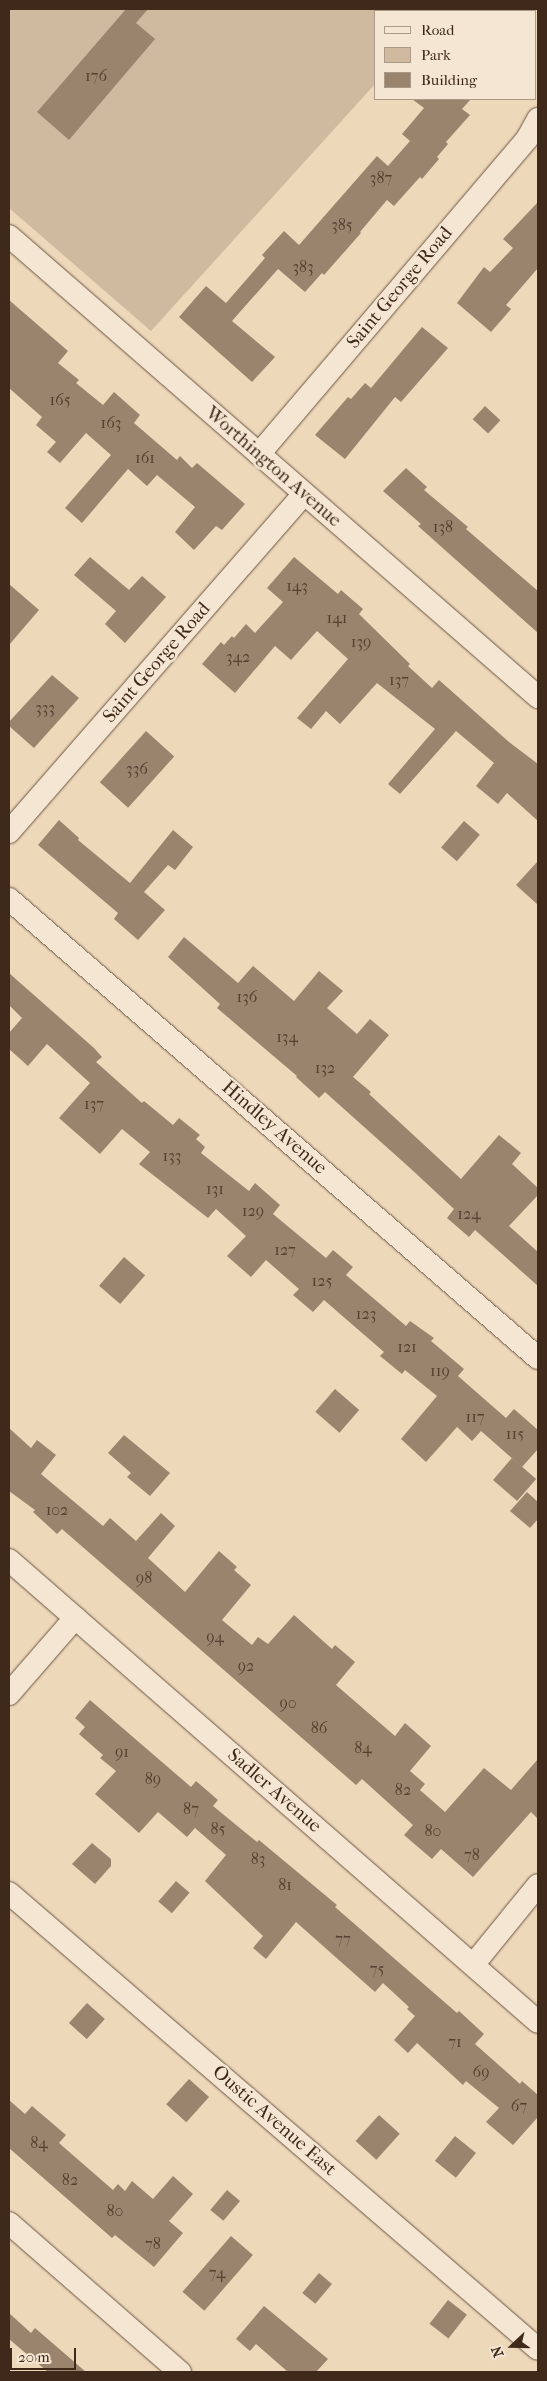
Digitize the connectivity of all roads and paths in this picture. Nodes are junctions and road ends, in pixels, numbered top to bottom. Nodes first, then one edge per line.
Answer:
1 (538, 119) edge
2 (9, 236) edge
3 (259, 454) junction
4 (304, 494) junction
5 (538, 697) edge
6 (9, 832) edge
7 (9, 898) edge
8 (538, 1358) edge
9 (9, 1560) edge
10 (75, 1618) junction
11 (9, 1694) edge
12 (538, 1886) edge
13 (9, 1893) edge
14 (473, 1965) junction
15 (538, 2022) edge
16 (9, 2223) edge
17 (538, 2349) edge
18 (180, 2372) edge

1 - 3 street, Saint George Road
2 - 3 street, Worthington Avenue
3 - 4 street, Worthington Avenue
4 - 5 street, Worthington Avenue
4 - 6 street, Saint George Road
7 - 8 street, Hindley Avenue
9 - 10 street, Sadler Avenue
10 - 11 street
10 - 14 street, Sadler Avenue
12 - 14 street
13 - 17 street, Oustic Avenue East
14 - 15 street, Sadler Avenue
16 - 18 street

